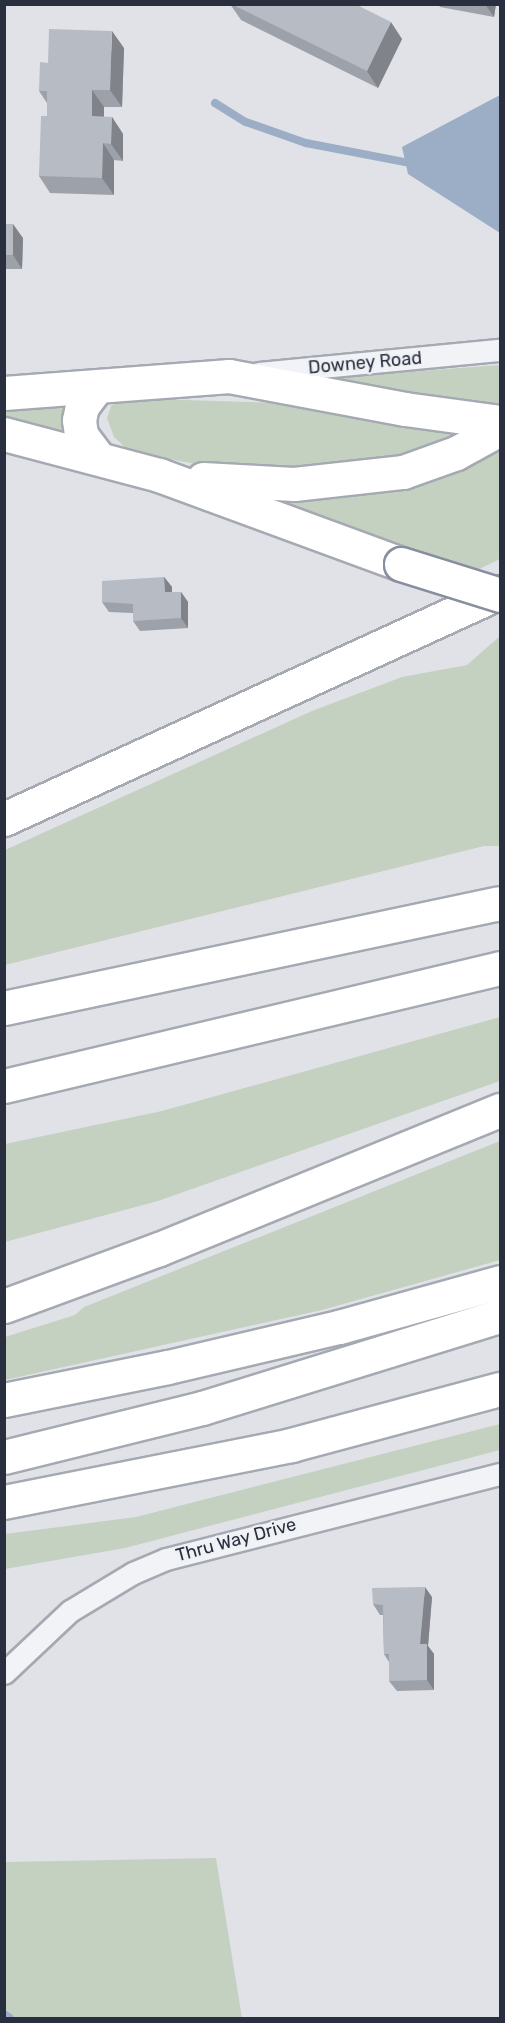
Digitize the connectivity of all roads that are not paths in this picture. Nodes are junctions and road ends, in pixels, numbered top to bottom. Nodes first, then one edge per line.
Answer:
1 (501, 350) edge
2 (230, 376) junction
3 (95, 389) junction
4 (4, 393) edge
5 (501, 422) edge
6 (501, 429) edge
7 (4, 434) edge
8 (96, 456) junction
9 (159, 475) junction
10 (501, 594) edge
11 (4, 819) edge
12 (501, 903) edge
13 (501, 968) edge
14 (4, 1008) edge
15 (4, 1086) edge
16 (501, 1110) edge
17 (501, 1282) edge
18 (4, 1306) edge
19 (501, 1316) edge
20 (501, 1389) edge
21 (4, 1400) edge
22 (4, 1457) edge
23 (501, 1474) edge
24 (4, 1502) edge
25 (4, 1673) edge

1 - 2 street, Downey Road
2 - 3 highway
2 - 5 highway
3 - 4 highway
3 - 8 highway
6 - 9 highway
7 - 8 highway
8 - 9 highway
9 - 10 highway, bridge
10 - 11 highway
12 - 14 highway
13 - 15 highway
16 - 18 highway
17 - 21 highway
19 - 22 highway
20 - 24 highway
23 - 25 street, Thru Way Drive

